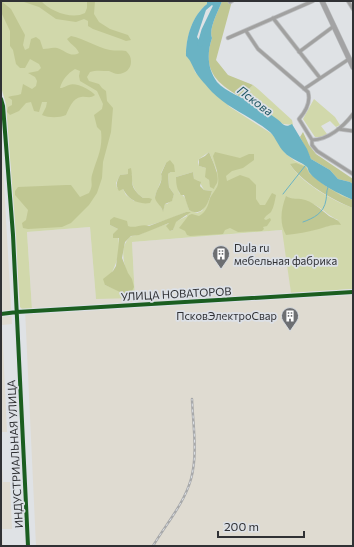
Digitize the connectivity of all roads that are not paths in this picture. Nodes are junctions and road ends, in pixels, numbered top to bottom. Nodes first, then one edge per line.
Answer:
1 (313, 1) edge
2 (322, 1) edge
3 (348, 1) edge
4 (353, 9) edge
5 (273, 18) junction
6 (334, 26) junction
7 (246, 31) junction
8 (228, 38) dead end
9 (299, 52) junction
10 (349, 59) junction
11 (353, 67) edge
12 (320, 78) junction
13 (304, 89) junction
14 (1, 99) edge
15 (353, 114) edge
16 (338, 129) junction
17 (353, 131) edge
18 (312, 140) junction
19 (353, 174) edge
20 (353, 292) edge
21 (17, 312) junction
22 (1, 314) edge
23 (28, 546) edge

1 - 5 street
2 - 6 main road
3 - 4 street
5 - 7 street
5 - 9 street
6 - 9 street
6 - 10 main road
7 - 8 street
7 - 13 street
9 - 12 street
10 - 11 main road
10 - 12 street
12 - 13 street
13 - 18 street
14 - 21 street, ИНДУСТРИАЛЬНАЯ УЛИЦА
15 - 16 street
16 - 17 street
16 - 18 street
18 - 19 street
20 - 21 street, УЛИЦА НОВАТОРОВ
21 - 22 street, УЛИЦА НОВАТОРОВ
21 - 23 street, ИНДУСТРИАЛЬНАЯ УЛИЦА

